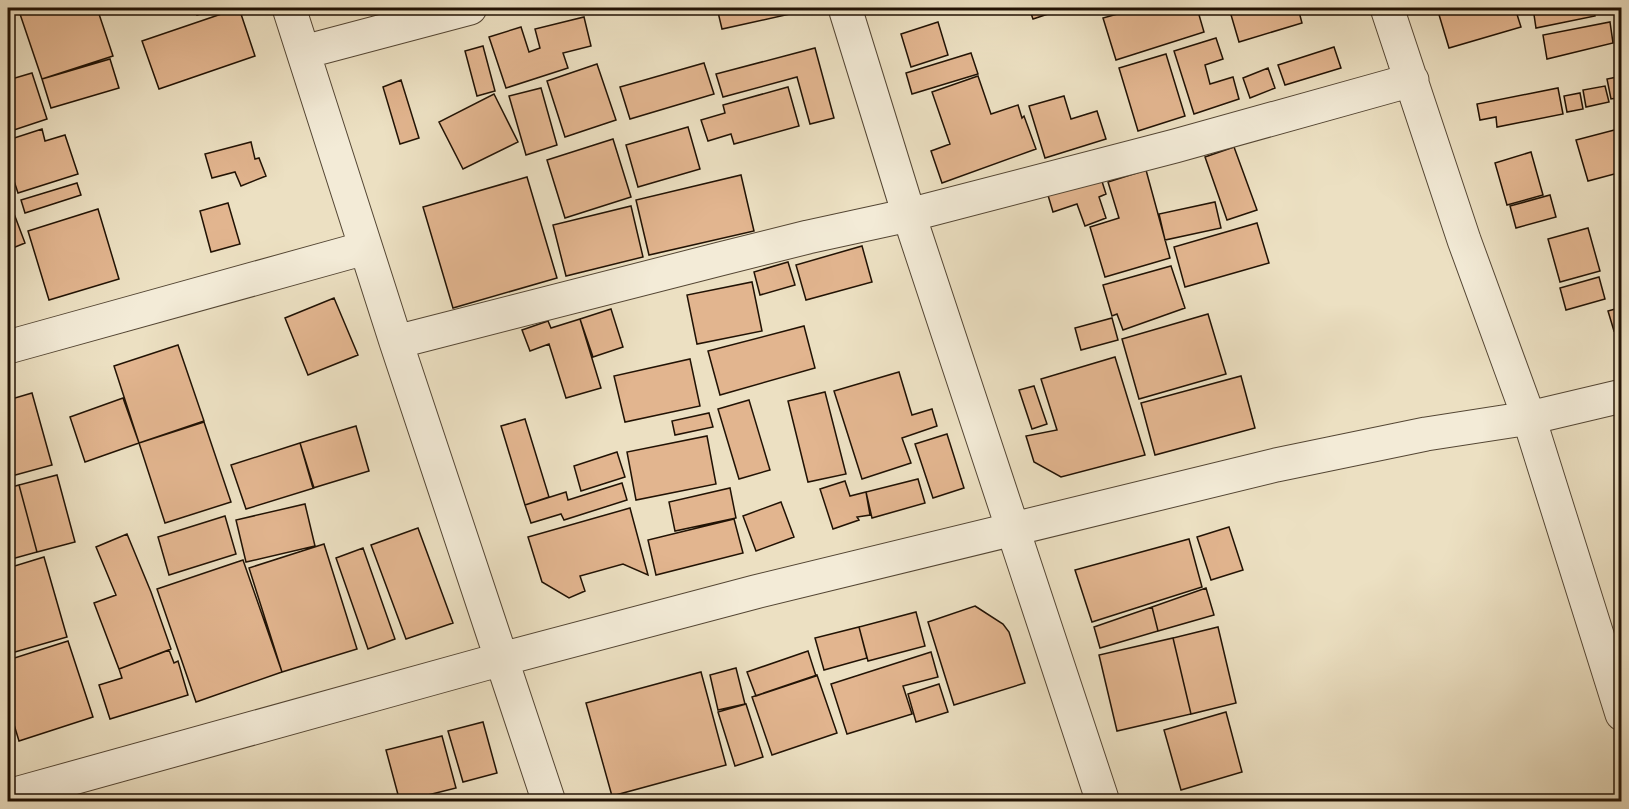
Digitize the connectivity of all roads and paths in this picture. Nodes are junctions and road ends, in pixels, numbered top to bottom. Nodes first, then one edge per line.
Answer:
1 (289, 8) edge
2 (470, 8) edge
3 (845, 8) edge
4 (1387, 8) edge
5 (304, 52) junction
6 (1412, 80) junction
7 (909, 215) junction
8 (365, 248) junction
9 (396, 342) junction
10 (8, 347) edge
11 (1622, 396) edge
12 (1529, 418) junction
13 (1012, 529) junction
14 (502, 659) junction
15 (1622, 714) edge
16 (8, 796) edge
17 (549, 801) edge
18 (1103, 801) edge

1 - 5 street
2 - 5 street
3 - 7 street
4 - 6 street
5 - 8 street
6 - 7 street
6 - 12 street
7 - 9 street
7 - 13 street
8 - 9 street
8 - 10 street
9 - 14 street
11 - 12 street
12 - 13 street
12 - 15 street
13 - 14 street
13 - 18 street
14 - 16 street
14 - 17 street

